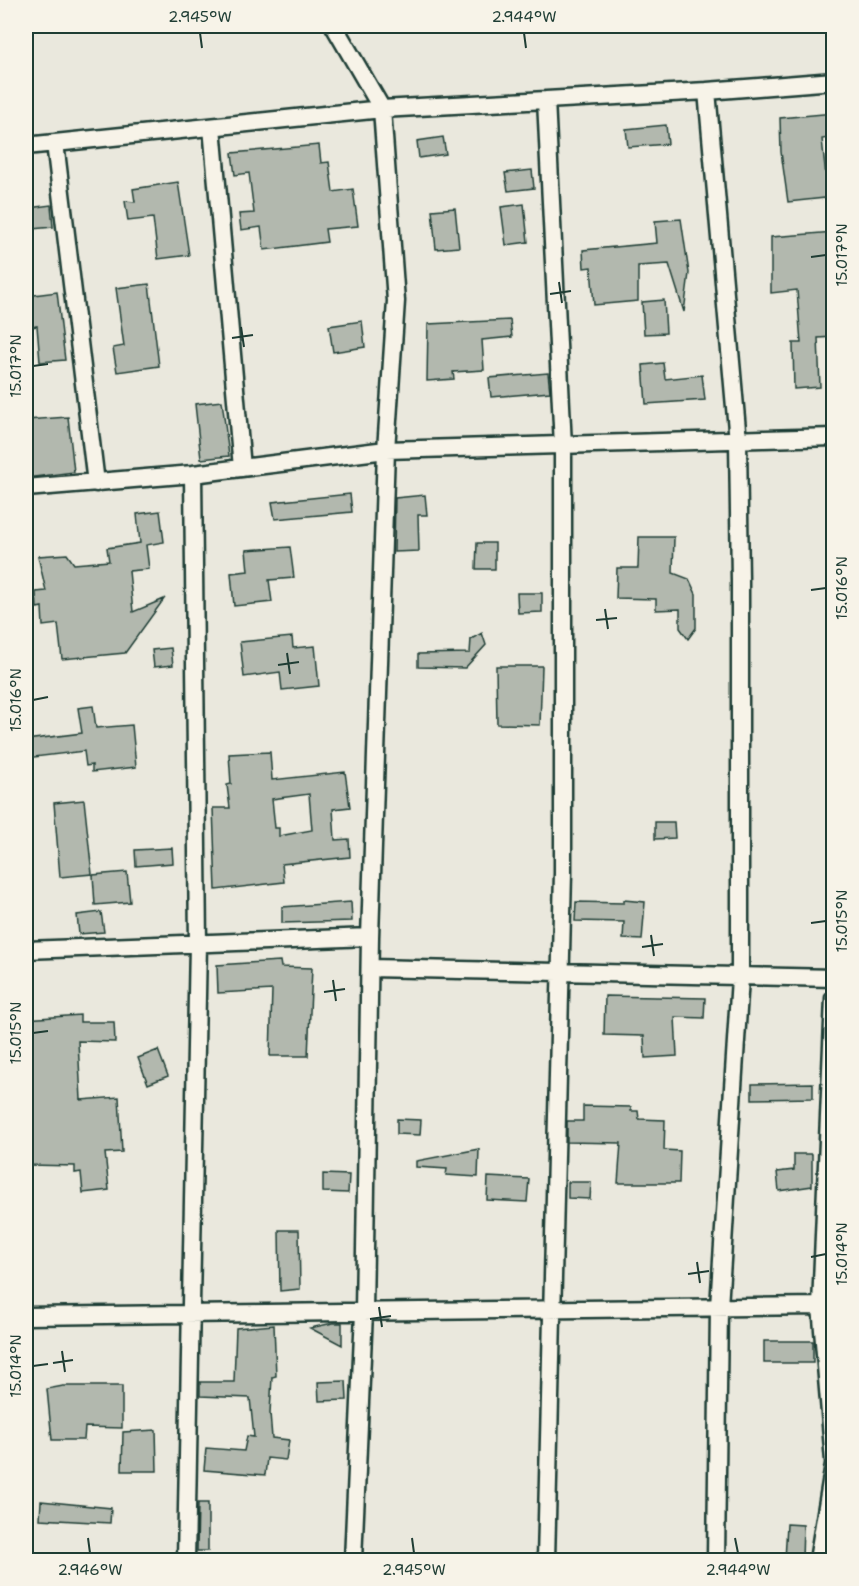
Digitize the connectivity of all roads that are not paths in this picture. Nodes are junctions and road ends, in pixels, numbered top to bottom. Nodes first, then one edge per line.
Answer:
1 (334, 26) edge
2 (834, 81) edge
3 (707, 91) junction
4 (546, 100) junction
5 (382, 109) junction
6 (212, 127) junction
7 (55, 143) junction
8 (26, 146) edge
9 (834, 437) edge
10 (738, 441) junction
11 (563, 447) junction
12 (386, 450) junction
13 (242, 468) junction
14 (192, 474) junction
15 (96, 483) junction
16 (26, 488) edge
17 (370, 937) junction
18 (198, 944) junction
19 (26, 950) edge
20 (370, 968) junction
21 (560, 974) junction
22 (740, 978) junction
23 (834, 978) edge
24 (834, 998) edge
25 (821, 1306) junction
26 (719, 1307) junction
27 (553, 1309) junction
28 (364, 1312) junction
29 (192, 1314) junction
30 (26, 1316) edge
31 (834, 1462) edge
32 (186, 1560) edge
33 (353, 1560) edge
34 (546, 1560) edge
35 (716, 1560) edge
36 (818, 1560) edge

1 - 5 street
2 - 3 street
3 - 4 street
3 - 10 street
4 - 5 street
4 - 11 street
5 - 6 street
5 - 12 street
6 - 7 street
6 - 13 street
7 - 8 street
7 - 15 street
9 - 10 street
10 - 11 street
10 - 22 street
11 - 12 street
11 - 21 street
12 - 13 street
12 - 17 street
13 - 14 street
14 - 15 street
14 - 18 street
15 - 16 street
17 - 18 street
17 - 20 street
18 - 19 street
18 - 29 street
20 - 21 street
20 - 28 street
21 - 22 street
21 - 27 street
22 - 23 street
22 - 26 street
24 - 25 street
25 - 26 street
25 - 31 street
26 - 27 street
26 - 35 street
27 - 28 street
27 - 34 street
28 - 29 street
28 - 33 street
29 - 30 street
29 - 32 street
31 - 36 street

